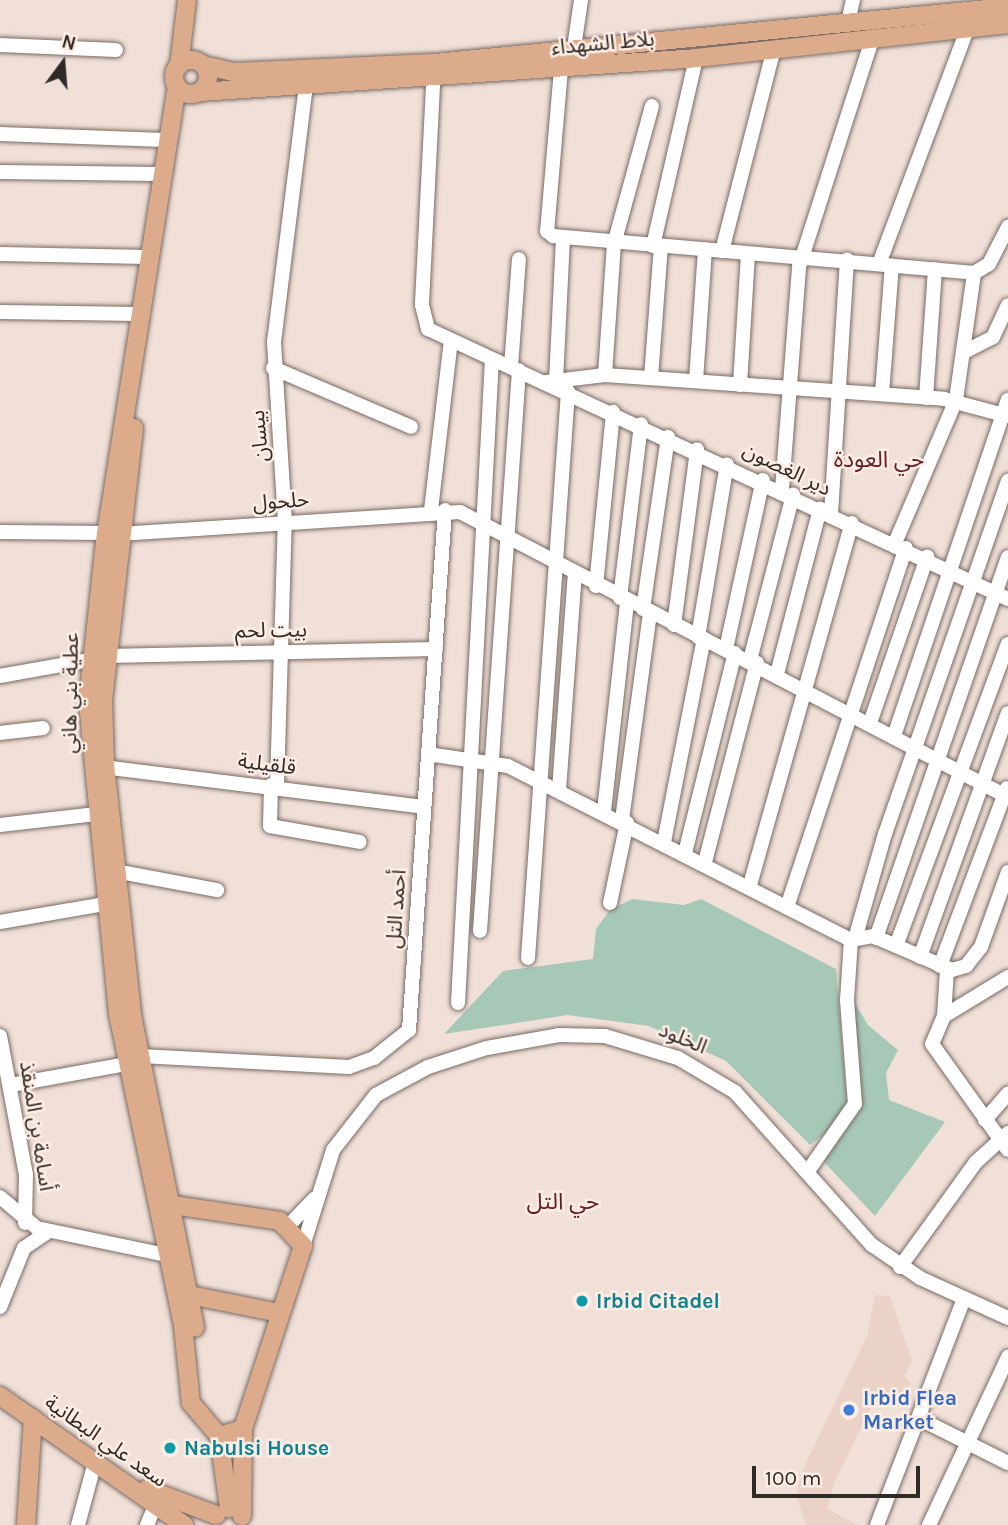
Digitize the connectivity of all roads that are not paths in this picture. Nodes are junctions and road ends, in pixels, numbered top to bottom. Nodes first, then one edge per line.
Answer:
1 (187, 0) edge
2 (197, 0) edge
3 (581, 0) edge
4 (853, 0) edge
5 (981, 5) edge
6 (1008, 7) edge
7 (848, 23) junction
8 (1008, 24) edge
9 (968, 27) junction
10 (873, 37) junction
11 (0, 45) edge
12 (574, 48) junction
13 (774, 49) junction
14 (116, 50) dead end
15 (696, 58) junction
16 (192, 64) junction
17 (561, 69) junction
18 (434, 70) junction
19 (306, 85) junction
20 (188, 90) junction
21 (652, 106) dead end
22 (0, 134) edge
23 (164, 140) junction
24 (0, 172) edge
25 (159, 174) junction
26 (1008, 227) edge
27 (563, 239) junction
28 (614, 244) junction
29 (657, 246) junction
30 (705, 249) junction
31 (722, 251) junction
32 (0, 254) edge
33 (748, 255) junction
34 (147, 257) junction
35 (519, 259) dead end
36 (801, 259) junction
37 (847, 260) junction
38 (886, 264) junction
39 (935, 269) junction
40 (974, 273) junction
41 (1008, 305) edge
42 (0, 312) edge
43 (139, 314) junction
44 (451, 341) junction
45 (966, 351) junction
46 (492, 359) junction
47 (273, 368) junction
48 (515, 369) junction
49 (605, 375) junction
50 (651, 378) junction
51 (696, 381) junction
52 (551, 382) junction
53 (740, 385) junction
54 (790, 390) junction
55 (568, 391) junction
56 (837, 392) junction
57 (882, 394) junction
58 (926, 398) junction
59 (956, 400) junction
60 (1006, 410) edge
61 (614, 412) junction
62 (640, 424) junction
63 (411, 427) dead end
64 (668, 437) junction
65 (697, 450) junction
66 (727, 464) junction
67 (763, 480) junction
68 (1008, 481) edge
69 (788, 492) junction
70 (438, 510) junction
71 (826, 512) junction
72 (285, 522) junction
73 (484, 523) junction
74 (852, 523) junction
75 (0, 531) edge
76 (113, 534) junction
77 (509, 537) junction
78 (901, 545) junction
79 (927, 557) junction
80 (1008, 557) edge
81 (552, 561) junction
82 (949, 568) junction
83 (575, 574) junction
84 (974, 581) junction
85 (596, 586) junction
86 (1002, 595) edge
87 (623, 600) junction
88 (646, 611) junction
89 (674, 625) junction
90 (701, 638) junction
91 (1008, 644) edge
92 (436, 649) junction
93 (280, 651) junction
94 (731, 651) junction
95 (98, 658) junction
96 (753, 662) junction
97 (778, 674) junction
98 (0, 676) edge
99 (806, 689) junction
100 (848, 711) junction
101 (1008, 713) edge
102 (870, 723) junction
103 (43, 728) dead end
104 (0, 733) edge
105 (894, 736) junction
106 (915, 748) junction
107 (428, 754) junction
108 (469, 756) junction
109 (490, 759) junction
110 (937, 760) junction
111 (98, 766) junction
112 (961, 773) junction
113 (537, 779) junction
114 (981, 783) junction
115 (274, 785) junction
116 (559, 790) junction
117 (1007, 793) edge
118 (423, 807) junction
119 (604, 811) junction
120 (96, 814) junction
121 (624, 822) junction
122 (0, 825) edge
123 (360, 842) dead end
124 (664, 842) junction
125 (685, 853) junction
126 (705, 862) junction
127 (115, 871) junction
128 (1008, 872) edge
129 (750, 884) junction
130 (217, 890) dead end
131 (1005, 891) edge
132 (610, 903) dead end
133 (105, 904) junction
134 (788, 904) junction
135 (0, 922) edge
136 (480, 931) dead end
137 (876, 938) junction
138 (853, 939) junction
139 (896, 946) junction
140 (920, 957) junction
141 (528, 958) dead end
142 (944, 967) junction
143 (1008, 977) edge
144 (458, 1003) dead end
145 (944, 1016) junction
146 (0, 1036) edge
147 (134, 1060) junction
148 (11, 1085) junction
149 (1008, 1094) edge
150 (985, 1120) junction
151 (1005, 1140) edge
152 (808, 1171) junction
153 (318, 1195) junction
154 (0, 1197) edge
155 (173, 1205) junction
156 (198, 1209) junction
157 (25, 1223) junction
158 (289, 1225) junction
159 (50, 1230) junction
160 (169, 1241) junction
161 (303, 1246) junction
162 (900, 1267) junction
163 (183, 1296) junction
164 (964, 1298) junction
165 (0, 1307) edge
166 (278, 1317) junction
167 (1008, 1318) edge
168 (1008, 1357) edge
169 (0, 1396) edge
170 (33, 1418) junction
171 (920, 1419) junction
172 (243, 1429) junction
173 (219, 1436) junction
174 (967, 1445) junction
175 (95, 1462) junction
176 (1008, 1463) edge
177 (130, 1483) junction
178 (156, 1504) junction
179 (229, 1518) edge
180 (26, 1525) edge
181 (78, 1525) edge
182 (147, 1525) edge
183 (184, 1525) edge
184 (877, 1525) edge
185 (929, 1525) edge

1 - 16 main road
2 - 16 main road
3 - 12 street
4 - 7 street
5 - 6 main road
5 - 7 main road
7 - 12 main road
8 - 9 main road, بلاط الشهداء
9 - 10 main road, بلاط الشهداء
9 - 38 street
10 - 13 main road, بلاط الشهداء
10 - 36 street
11 - 14 street
12 - 18 main road
13 - 15 main road, بلاط الشهداء
13 - 31 street
15 - 17 main road, بلاط الشهداء
15 - 29 street
16 - 18 main road
16 - 20 main road
16 - 20 main road
17 - 18 main road, بلاط الشهداء
17 - 27 street
18 - 19 main road, بلاط الشهداء
18 - 44 street, دير الغصون
19 - 20 main road, بلاط الشهداء
19 - 47 street, بيسان
20 - 23 main road, عطية بني هاني
20 - 76 main road
21 - 28 street
22 - 23 street
23 - 25 main road, عطية بني هاني
24 - 25 street
25 - 34 main road, عطية بني هاني
26 - 40 street
27 - 28 street
27 - 52 street
28 - 29 street
28 - 49 street
29 - 30 street
29 - 50 street
30 - 31 street
30 - 51 street
31 - 33 street
32 - 34 street
33 - 36 street
33 - 53 street
34 - 43 main road, عطية بني هاني
35 - 48 street
36 - 37 street
36 - 54 street
37 - 38 street
37 - 56 street
38 - 39 street
38 - 57 street
39 - 40 street
39 - 58 street
40 - 45 street
41 - 45 street
42 - 43 street
43 - 76 main road, عطية بني هاني
44 - 46 street, دير الغصون
44 - 70 street, أحمد التل
45 - 59 street
46 - 48 street, دير الغصون
46 - 73 street
47 - 63 street
47 - 72 street, بيسان
48 - 52 street, دير الغصون
48 - 77 street
49 - 50 street
49 - 52 street
50 - 51 street
51 - 53 street
52 - 55 street, دير الغصون
53 - 54 street
54 - 56 street
54 - 69 street
55 - 61 street, دير الغصون
55 - 81 street
56 - 57 street
56 - 71 street
57 - 58 street
58 - 59 street
59 - 60 street
59 - 78 street
60 - 82 street
61 - 62 street, دير الغصون
61 - 85 street
62 - 64 street, دير الغصون
62 - 87 street
64 - 65 street, دير الغصون
64 - 88 street
65 - 66 street, دير الغصون
65 - 89 street
66 - 67 street, دير الغصون
66 - 90 street
67 - 69 street, دير الغصون
67 - 94 street
68 - 84 street
69 - 71 street, دير الغصون
69 - 96 street
70 - 72 street, حلحول
70 - 73 street
70 - 92 street, أحمد التل
71 - 74 street, دير الغصون
71 - 97 street
72 - 76 street, حلحول
72 - 93 street, بيسان
73 - 77 street
73 - 108 street
74 - 78 street, دير الغصون
74 - 99 street
75 - 76 street, حلحول
76 - 95 main road, عطية بني هاني
77 - 81 street
77 - 109 street
78 - 79 street, دير الغصون
78 - 100 street
79 - 82 street, دير الغصون
79 - 102 street
80 - 86 street
81 - 83 street
81 - 113 street
82 - 84 street, دير الغصون
82 - 105 street
83 - 85 street
83 - 116 street
84 - 86 street, دير الغصون
84 - 106 street
85 - 87 street
86 - 110 street
87 - 88 street
87 - 119 street
88 - 89 street
88 - 121 street
89 - 90 street
90 - 94 street
90 - 124 street
91 - 112 street
92 - 93 street, بيت لحم
92 - 107 street, أحمد التل
93 - 95 street, بيت لحم
93 - 115 street, بيسان
94 - 96 street
94 - 125 street
95 - 98 street, بيت لحم
95 - 111 main road, عطية بني هاني
96 - 97 street
96 - 126 street
97 - 99 street
99 - 100 street
99 - 129 street
100 - 102 street
100 - 134 street
101 - 114 street
102 - 105 street
103 - 104 street
105 - 106 street
106 - 110 street
106 - 138 street
107 - 108 street
107 - 118 street, أحمد التل
108 - 109 street
108 - 144 street
109 - 113 street
109 - 136 street
110 - 112 street
110 - 137 street
111 - 115 street, قلقيلية
111 - 120 main road, عطية بني هاني
111 - 127 main road
112 - 114 street
112 - 139 street
113 - 116 street
113 - 141 street
114 - 117 street
114 - 140 street
115 - 118 street, قلقيلية
115 - 123 street, بيسان
116 - 119 street
117 - 142 street
118 - 147 street, أحمد التل
119 - 121 street
120 - 122 street
120 - 133 main road, عطية بني هاني
121 - 124 street
121 - 132 street
124 - 125 street
125 - 126 street
126 - 129 street
127 - 130 street
127 - 147 main road
128 - 131 street
129 - 134 street
131 - 142 street
133 - 135 street
133 - 147 main road, عطية بني هاني
134 - 138 street
137 - 138 street
137 - 139 street
138 - 152 street
139 - 140 street
140 - 142 street
142 - 145 street
143 - 145 street
145 - 150 street
146 - 148 street, أسامة بن المنقذ
147 - 148 street
147 - 155 main road
147 - 160 main road, عطية بني هاني
148 - 157 street, أسامة بن المنقذ
149 - 150 street
150 - 151 street
151 - 162 street
152 - 153 street, الخلود
152 - 162 street, الخلود
153 - 158 street, الخلود
153 - 161 street, الخلود
154 - 157 street
155 - 156 main road
155 - 160 main road
156 - 158 main road
156 - 160 main road
157 - 159 street
158 - 161 main road
159 - 160 street
159 - 165 street
160 - 163 main road, عطية بني هاني
160 - 163 main road
161 - 166 main road, الخلود
162 - 164 street, الخلود
163 - 166 main road
163 - 173 main road
164 - 167 street, الخلود
164 - 171 street
166 - 172 main road, الخلود
168 - 174 street
169 - 170 main road, سعد علي البطانية
170 - 175 main road, سعد علي البطانية
170 - 180 main road
171 - 174 street
171 - 184 street
172 - 173 main road
172 - 179 main road, الخلود
173 - 179 main road
174 - 176 street
174 - 185 street
175 - 177 main road, سعد علي البطانية
175 - 181 street
177 - 178 main road, سعد علي البطانية
177 - 179 main road
178 - 182 street
178 - 183 main road, سعد علي البطانية

